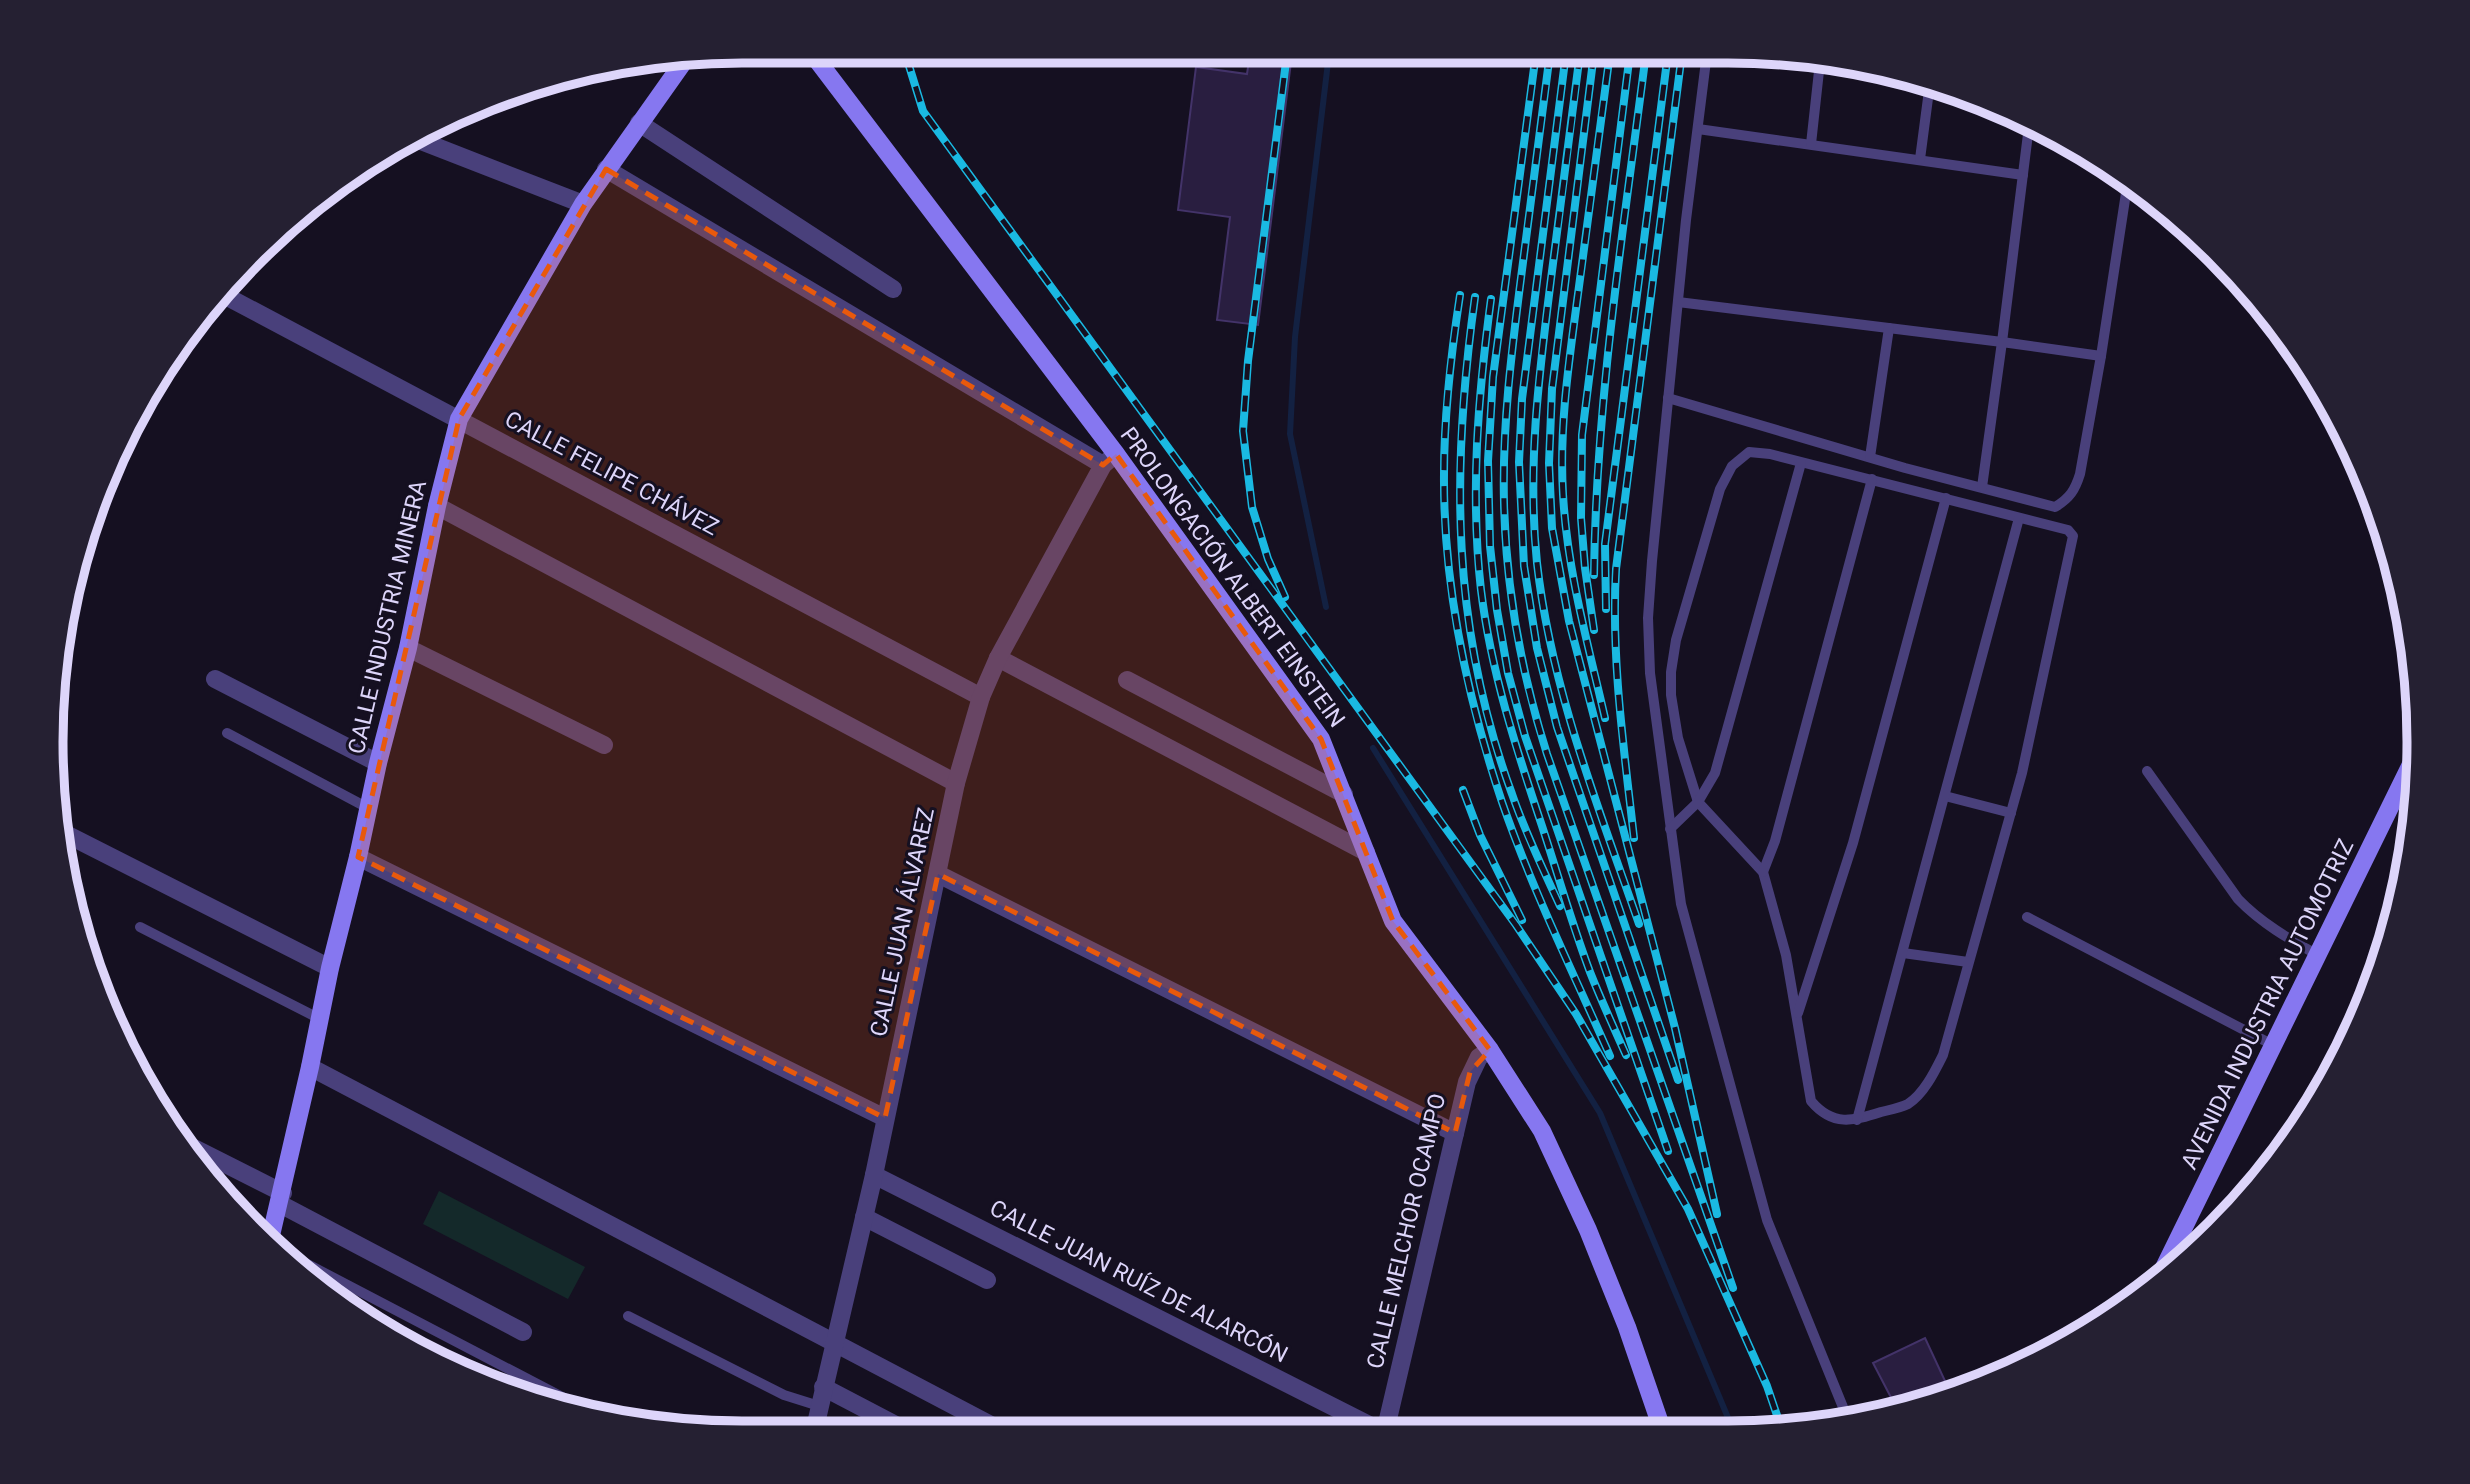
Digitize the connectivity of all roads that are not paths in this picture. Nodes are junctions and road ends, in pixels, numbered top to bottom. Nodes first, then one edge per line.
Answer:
1 (819, 63) edge
2 (1706, 63) edge
3 (681, 66) edge
4 (1819, 69) edge
5 (1929, 94) edge
6 (639, 124) junction
7 (1698, 129) junction
8 (2028, 133) edge
9 (424, 142) edge
10 (1811, 144) junction
11 (1920, 159) junction
12 (607, 169) junction
13 (2023, 175) junction
14 (2125, 192) edge
15 (583, 204) junction
16 (893, 289) dead end
17 (229, 298) edge
18 (1678, 302) junction
19 (1889, 328) junction
20 (2002, 342) junction
21 (2101, 356) junction
22 (1668, 398) junction
23 (459, 419) junction
24 (1870, 457) junction
25 (1110, 459) junction
26 (1801, 463) junction
27 (1872, 480) junction
28 (1982, 488) junction
29 (1946, 498) junction
30 (437, 506) junction
31 (2019, 518) junction
32 (408, 648) junction
33 (998, 658) junction
34 (215, 680) dead end
35 (1127, 680) dead end
36 (981, 697) junction
37 (227, 733) dead end
38 (604, 745) dead end
39 (378, 762) junction
40 (2147, 771) dead end
41 (2406, 774) edge
42 (956, 783) junction
43 (1344, 794) junction
44 (1945, 796) junction
45 (1698, 802) junction
46 (368, 808) junction
47 (2011, 813) junction
48 (1670, 829) junction
49 (70, 836) edge
50 (1366, 852) junction
51 (358, 857) junction
52 (1763, 872) junction
53 (939, 874) junction
54 (2027, 917) dead end
55 (140, 927) dead end
56 (1903, 953) junction
57 (2318, 955) junction
58 (1968, 962) junction
59 (330, 968) junction
60 (1797, 1017) junction
61 (320, 1019) junction
62 (2273, 1045) junction
63 (1490, 1050) junction
64 (310, 1067) junction
65 (885, 1118) junction
66 (1857, 1120) junction
67 (1455, 1133) junction
68 (202, 1153) edge
69 (874, 1174) junction
70 (281, 1198) junction
71 (863, 1217) junction
72 (272, 1232) edge
73 (2169, 1258) edge
74 (310, 1266) edge
75 (987, 1280) dead end
76 (628, 1316) dead end
77 (523, 1332) dead end
78 (834, 1343) junction
79 (823, 1387) junction
80 (561, 1396) edge
81 (820, 1406) junction
82 (1844, 1411) edge
83 (817, 1421) edge
84 (888, 1421) edge
85 (983, 1421) edge
86 (1362, 1421) edge
87 (1387, 1421) edge
88 (1659, 1421) edge

1 - 25 main road, PROLONGACIÓN ALBERT EINSTEIN
2 - 7 lane
3 - 6 main road, CALLE INDUSTRIA MINERA
4 - 10 lane
5 - 11 lane
6 - 12 main road, CALLE INDUSTRIA MINERA
6 - 16 street
7 - 10 lane
7 - 18 lane
8 - 13 lane
9 - 15 street
10 - 11 lane
11 - 13 lane
12 - 15 main road, CALLE INDUSTRIA MINERA
12 - 25 street
13 - 20 lane
14 - 21 lane
15 - 23 main road, CALLE INDUSTRIA MINERA
17 - 23 street, CALLE FELIPE CHÁVEZ
18 - 19 lane
18 - 22 lane
19 - 20 lane
19 - 24 lane
20 - 21 lane
20 - 28 lane
21 - 28 lane
22 - 24 lane
22 - 48 lane
23 - 30 main road, CALLE INDUSTRIA MINERA
23 - 36 street, CALLE FELIPE CHÁVEZ
24 - 28 lane
25 - 33 street, CALLE JUAN ÁLVAREZ
25 - 43 main road, PROLONGACIÓN ALBERT EINSTEIN
26 - 27 lane
26 - 45 lane
26 - 45 lane
27 - 29 lane
27 - 52 lane
29 - 31 lane
29 - 60 lane
30 - 32 main road, CALLE INDUSTRIA MINERA
30 - 42 street
31 - 44 lane
31 - 47 lane
32 - 38 street
32 - 39 main road, CALLE INDUSTRIA MINERA
33 - 36 street, CALLE JUAN ÁLVAREZ
33 - 50 street
34 - 39 street
35 - 43 street
36 - 42 street, CALLE JUAN ÁLVAREZ
37 - 46 lane
39 - 46 main road, CALLE INDUSTRIA MINERA
40 - 57 lane
41 - 57 main road, AVENIDA INDUSTRIA AUTOMOTRIZ
42 - 53 street, CALLE JUAN ÁLVAREZ
43 - 50 main road, PROLONGACIÓN ALBERT EINSTEIN
44 - 47 lane
44 - 56 lane
45 - 48 lane
45 - 52 lane
46 - 51 main road, CALLE INDUSTRIA MINERA
47 - 58 lane
48 - 82 lane
49 - 59 street
50 - 63 main road, PROLONGACIÓN ALBERT EINSTEIN
51 - 59 main road, CALLE INDUSTRIA MINERA
51 - 65 street
52 - 60 lane
53 - 65 street, CALLE JUAN ÁLVAREZ
53 - 67 street
54 - 62 lane
55 - 61 lane
56 - 58 lane
56 - 66 lane
57 - 62 main road, AVENIDA INDUSTRIA AUTOMOTRIZ
58 - 66 lane
59 - 61 main road, CALLE INDUSTRIA MINERA
60 - 66 lane
61 - 64 main road, CALLE INDUSTRIA MINERA
62 - 73 main road, AVENIDA INDUSTRIA AUTOMOTRIZ
63 - 67 street, CALLE MELCHOR OCAMPO
63 - 88 main road, PROLONGACIÓN ALBERT EINSTEIN
64 - 70 main road, CALLE INDUSTRIA MINERA
64 - 78 street
65 - 69 street, CALLE JUAN ÁLVAREZ
67 - 87 street, CALLE MELCHOR OCAMPO
68 - 70 street
69 - 71 street, CALLE JUAN ÁLVAREZ
69 - 86 street, CALLE JUAN RUÍZ DE ALARCÓN
70 - 72 main road, CALLE INDUSTRIA MINERA
70 - 77 street
71 - 75 street
71 - 78 street, CALLE JUAN ÁLVAREZ
74 - 80 lane
76 - 81 lane
78 - 79 street, CALLE JUAN ÁLVAREZ
78 - 85 street
79 - 81 street, CALLE JUAN ÁLVAREZ
79 - 84 street
81 - 83 street, CALLE JUAN ÁLVAREZ

